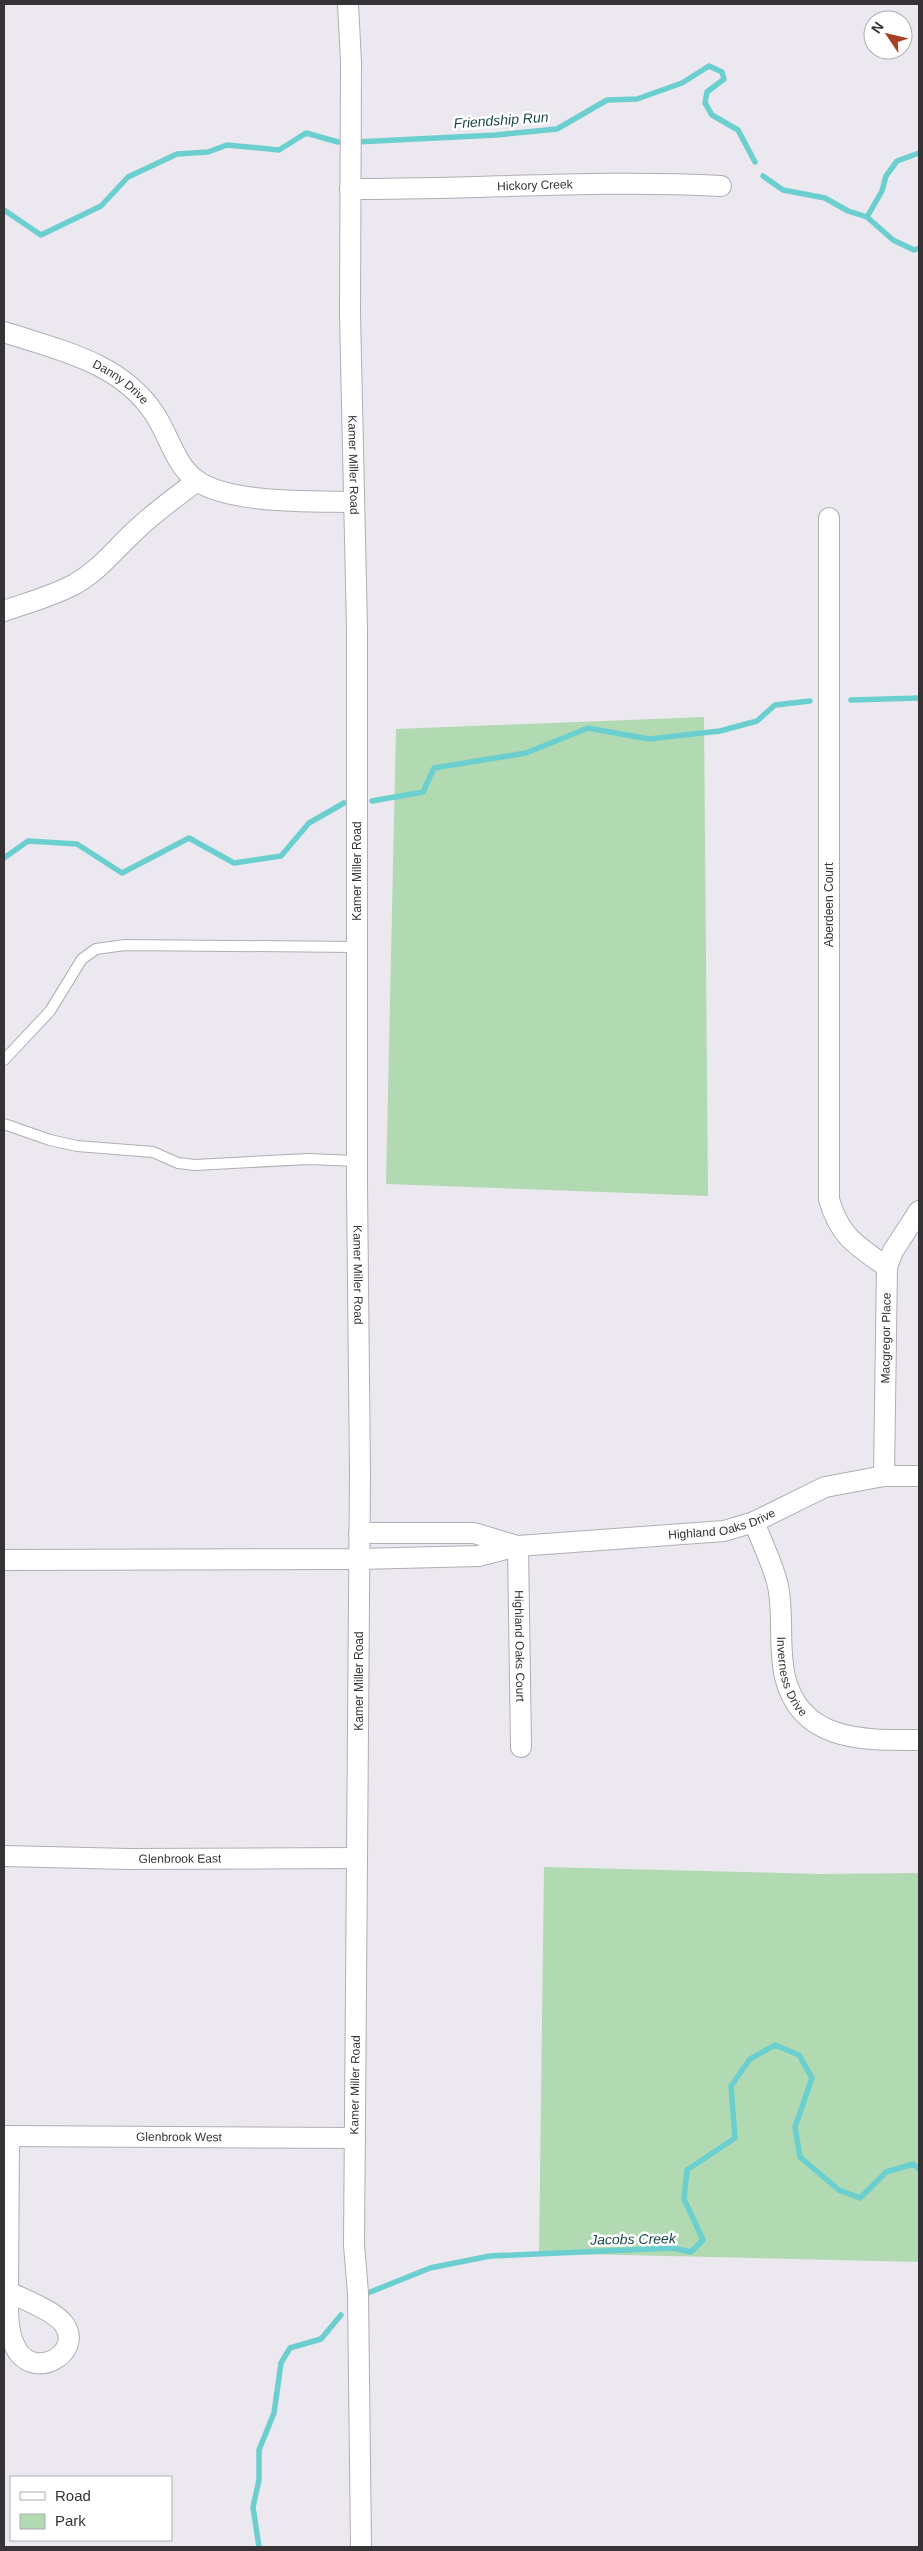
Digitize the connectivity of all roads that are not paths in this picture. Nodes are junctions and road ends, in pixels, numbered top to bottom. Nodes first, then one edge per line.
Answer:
1 (348, 4) edge
2 (721, 186) dead end
3 (350, 189) junction
4 (4, 332) edge
5 (197, 481) junction
6 (354, 502) junction
7 (829, 518) dead end
8 (4, 611) edge
9 (357, 947) junction
10 (4, 1060) edge
11 (4, 1124) edge
12 (357, 1161) junction
13 (919, 1211) edge
14 (886, 1267) junction
15 (884, 1476) junction
16 (919, 1476) edge
17 (754, 1522) junction
18 (359, 1533) junction
19 (518, 1546) junction
20 (359, 1559) junction
21 (4, 1560) edge
22 (919, 1740) edge
23 (521, 1747) dead end
24 (4, 1856) edge
25 (357, 1858) junction
26 (6, 2136) edge
27 (355, 2138) junction
28 (8, 2291) dead end
29 (361, 2547) edge

1 - 3 street, Kamer Miller Road
2 - 3 street, Hickory Creek
3 - 6 street, Kamer Miller Road
4 - 5 street, Danny Drive
5 - 6 street, Danny Drive
5 - 8 street
6 - 9 street, Kamer Miller Road
7 - 14 street, Aberdeen Court
9 - 10 lane
9 - 12 street, Kamer Miller Road
11 - 12 lane
12 - 18 street, Kamer Miller Road
13 - 14 street, Macgregor Place
14 - 15 street, Macgregor Place
15 - 16 street, Highland Oaks Drive
15 - 17 street, Highland Oaks Drive
17 - 19 street, Highland Oaks Drive
17 - 22 street, Inverness Drive
18 - 19 street, Highland Oaks Drive
18 - 20 street, Kamer Miller Road
19 - 20 street, Highland Oaks Drive
19 - 23 street, Highland Oaks Court
20 - 21 street, Highland Oaks Drive
20 - 25 street, Kamer Miller Road
24 - 25 street, Glenbrook East
25 - 27 street, Kamer Miller Road
26 - 27 street, Glenbrook West
26 - 28 street
27 - 29 street, Kamer Miller Road

